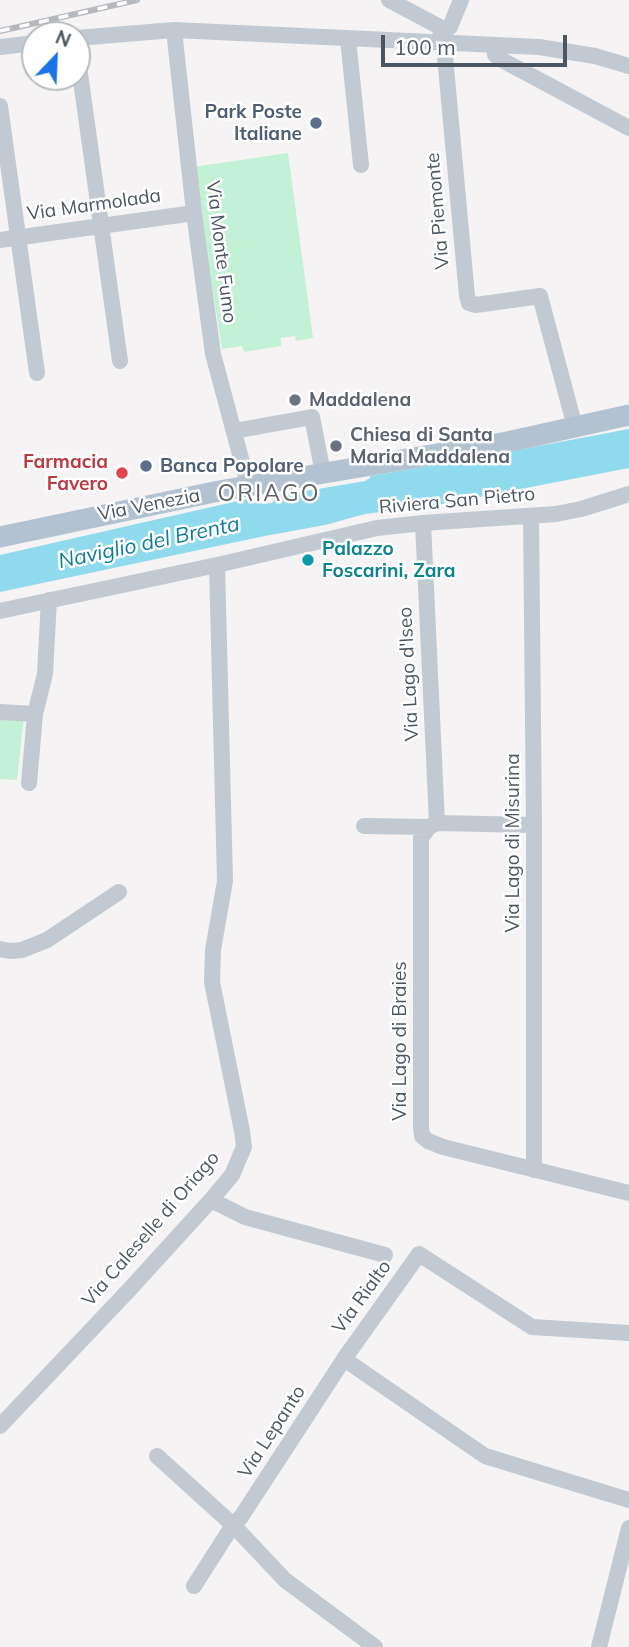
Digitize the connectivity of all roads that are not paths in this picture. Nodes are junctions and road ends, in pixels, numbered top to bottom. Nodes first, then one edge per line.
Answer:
1 (389, 0) edge
2 (461, 0) edge
3 (174, 30) junction
4 (91, 36) edge
5 (443, 37) junction
6 (348, 39) junction
7 (21, 45) edge
8 (493, 45) junction
9 (0, 47) edge
10 (629, 66) edge
11 (83, 91) edge
12 (0, 106) edge
13 (629, 128) edge
14 (361, 165) dead end
15 (194, 213) junction
16 (102, 227) junction
17 (19, 237) junction
18 (0, 240) edge
19 (120, 361) dead end
20 (37, 373) dead end
21 (629, 415) edge
22 (575, 427) junction
23 (234, 428) junction
24 (321, 463) dead end
25 (246, 477) dead end
26 (629, 494) edge
27 (531, 516) junction
28 (424, 523) junction
29 (0, 537) edge
30 (217, 565) junction
31 (50, 600) junction
32 (0, 611) edge
33 (0, 712) edge
34 (35, 714) junction
35 (29, 783) dead end
36 (364, 825) dead end
37 (433, 825) junction
38 (534, 825) junction
39 (119, 892) dead end
40 (0, 949) edge
41 (534, 1170) junction
42 (629, 1193) edge
43 (211, 1200) junction
44 (385, 1255) dead end
45 (629, 1333) edge
46 (344, 1359) junction
47 (0, 1426) edge
48 (158, 1456) dead end
49 (629, 1500) edge
50 (233, 1525) junction
51 (629, 1528) edge
52 (194, 1586) dead end
53 (375, 1647) edge
54 (599, 1647) edge

1 - 5 street
2 - 5 street
3 - 4 street
3 - 6 street
3 - 15 street, Via Monte Fumo
5 - 6 street
5 - 8 street
5 - 22 street, Via Piemonte
6 - 14 street
7 - 9 street
8 - 10 street
8 - 13 street
11 - 16 street
12 - 17 street
15 - 16 street, Via Marmolada
15 - 23 street, Via Monte Fumo
16 - 17 street, Via Marmolada
16 - 19 street
17 - 18 street, Via Marmolada
17 - 20 street
21 - 22 main road, Via Venezia
22 - 29 main road, Via Venezia
23 - 24 street
23 - 25 street, Via Monte Fumo
26 - 27 street, Riviera San Pietro
27 - 28 street, Riviera San Pietro
27 - 38 street, Via Lago di Misurina
28 - 30 street, Riviera San Pietro
28 - 37 street, Via Lago d'Iseo
30 - 31 street, Riviera San Pietro
30 - 43 street, Via Caleselle di Oriago
31 - 32 street, Riviera San Pietro
31 - 34 street
33 - 34 street
34 - 35 street
36 - 37 street
37 - 38 street
37 - 41 street, Via Lago di Braies
38 - 41 street, Via Lago di Misurina
39 - 40 street
41 - 42 street, Via Lago di Braies
43 - 44 street
43 - 47 street, Via Caleselle di Oriago
45 - 46 street, Via Rialto
46 - 49 street, Via Rialto
46 - 50 street, Via Lepanto
48 - 50 street
50 - 52 street, Via Lepanto
50 - 53 street
51 - 54 street

